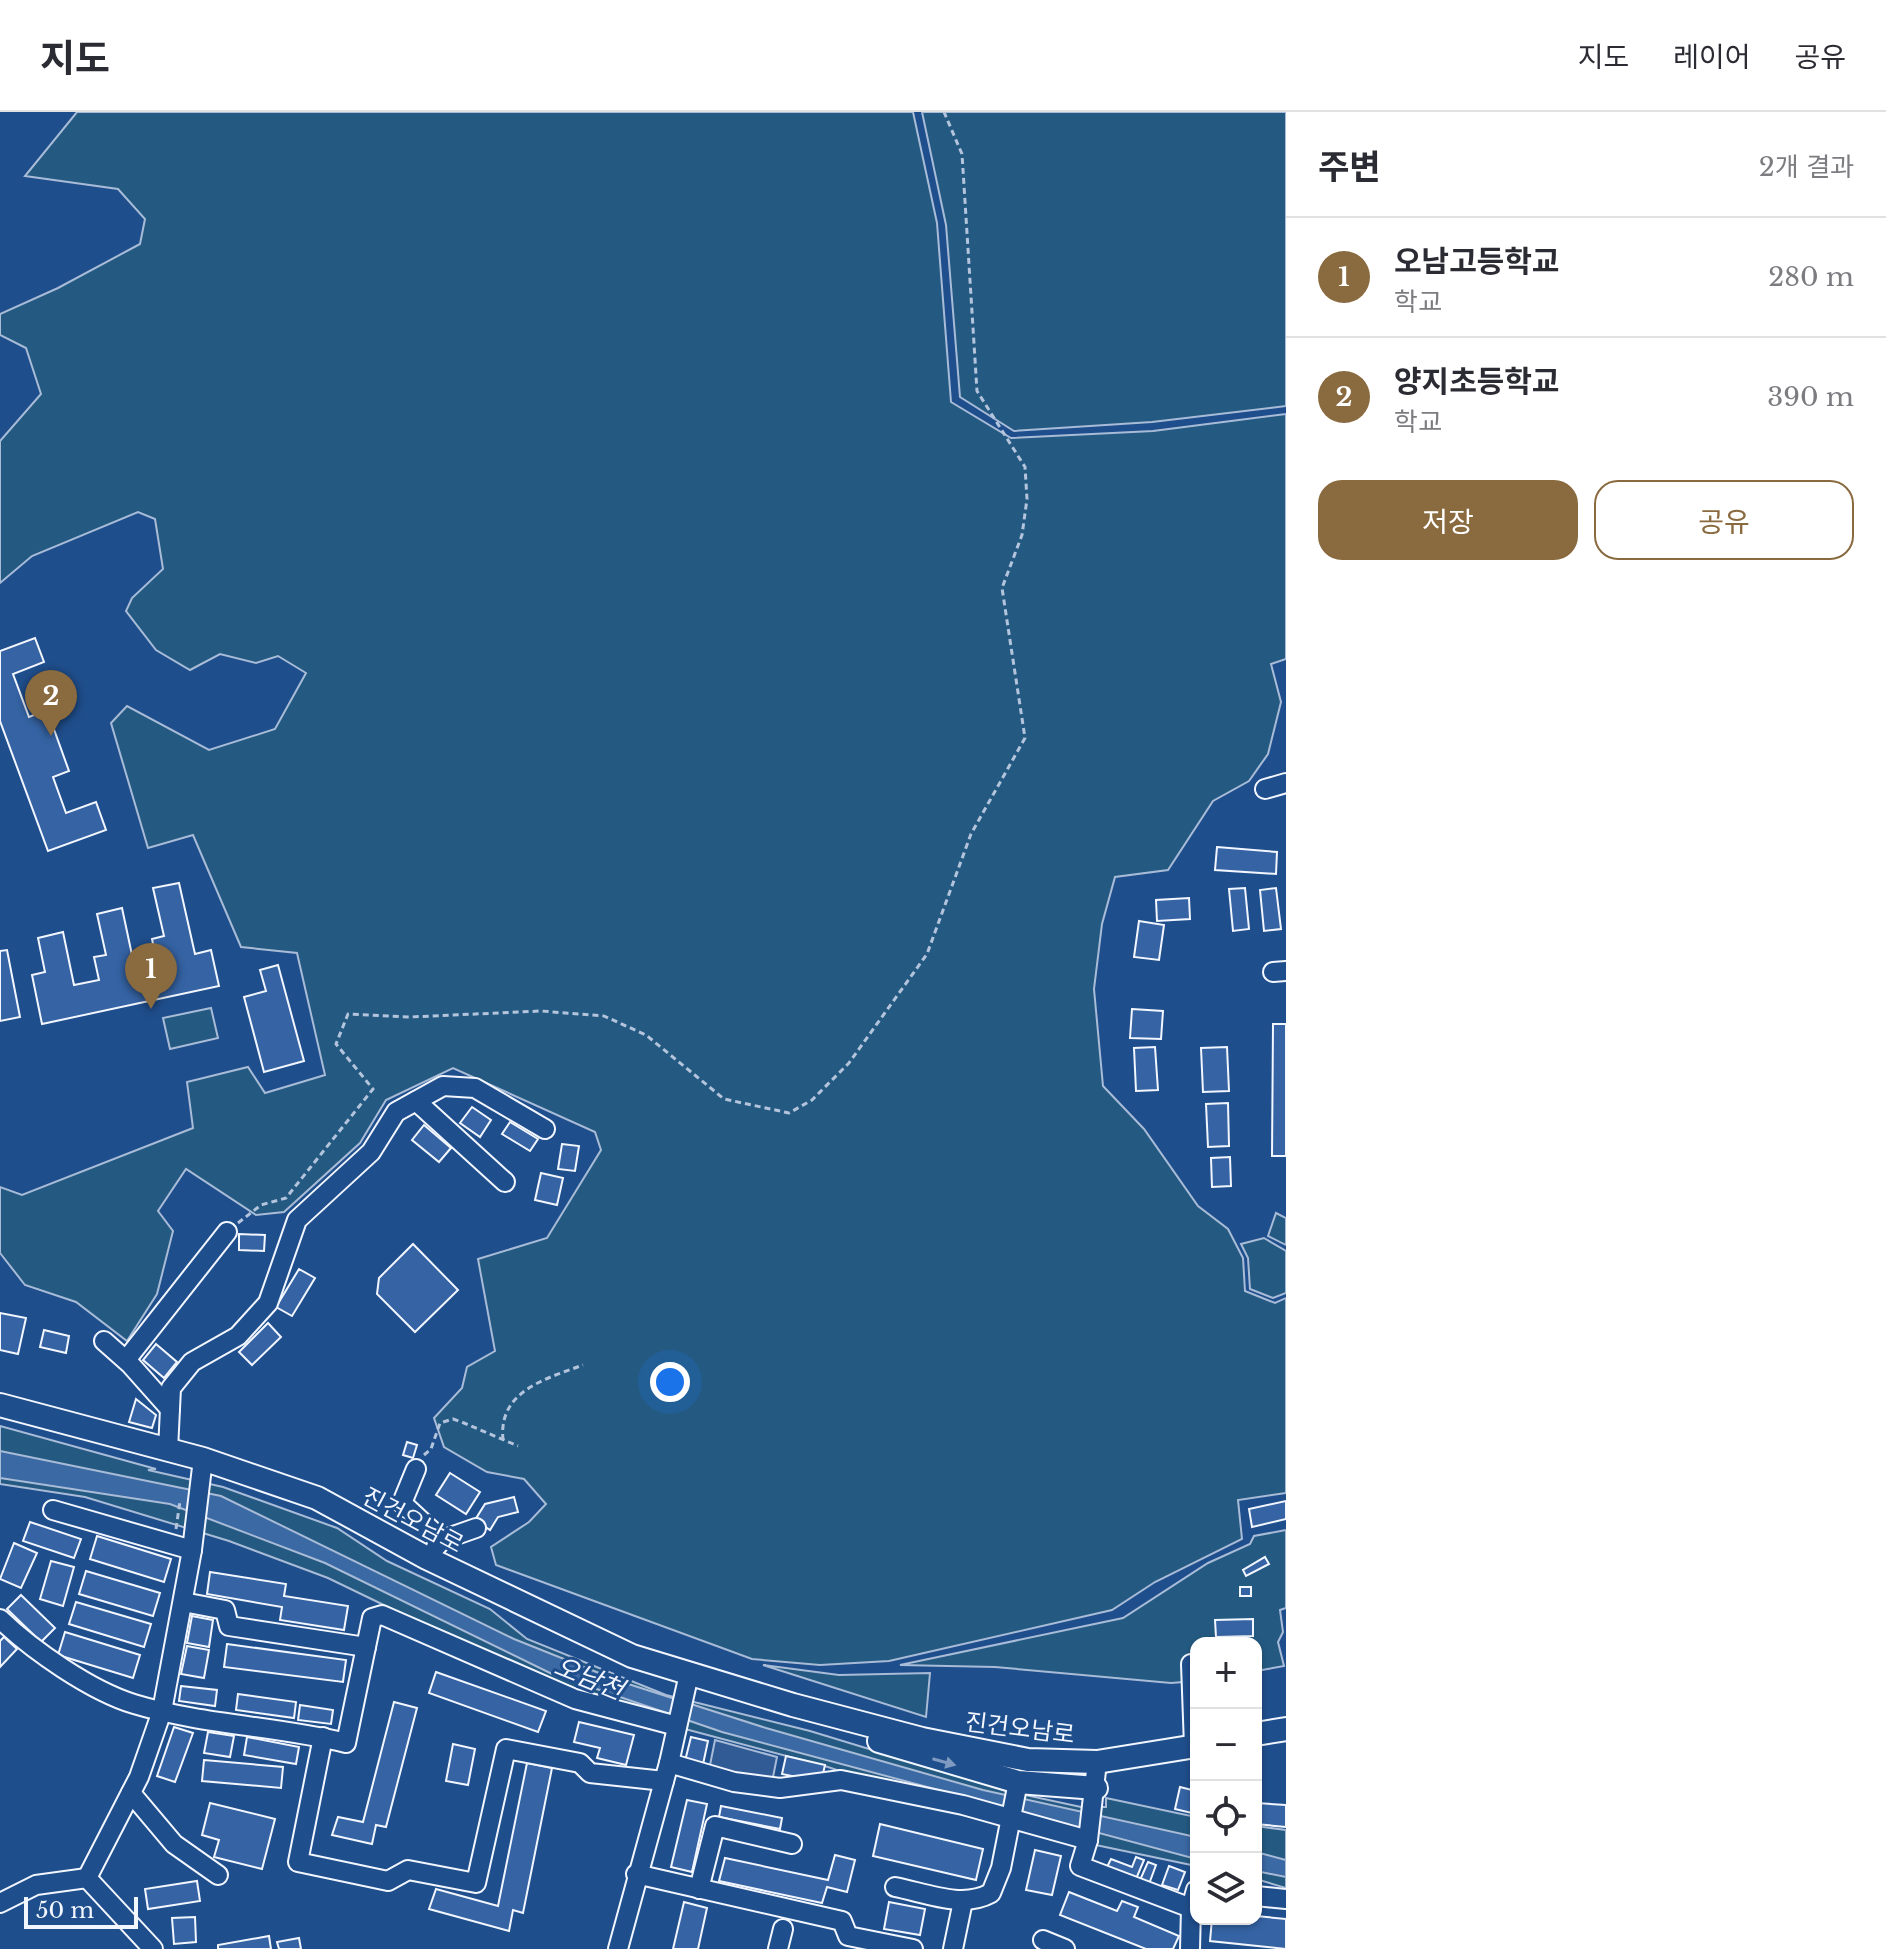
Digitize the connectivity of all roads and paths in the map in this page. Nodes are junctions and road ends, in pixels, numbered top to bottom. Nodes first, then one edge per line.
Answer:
1 (944, 112) edge
2 (1286, 783) edge
3 (1265, 789) dead end
4 (416, 1101) junction
5 (545, 1129) dead end
6 (505, 1182) dead end
7 (227, 1232) joint
8 (104, 1341) dead end
9 (126, 1360) junction
10 (583, 1365) dead end
11 (0, 1405) edge
12 (170, 1409) junction
13 (503, 1440) junction
14 (518, 1446) dead end
15 (168, 1450) junction
16 (202, 1469) junction
17 (416, 1469) joint
18 (182, 1487) dead end
19 (53, 1510) dead end
20 (476, 1528) dead end
21 (442, 1540) junction
22 (183, 1547) junction
23 (427, 1558) junction
24 (183, 1602) junction
25 (0, 1619) edge
26 (366, 1647) junction
27 (688, 1680) junction
28 (793, 1705) junction
29 (162, 1711) junction
30 (677, 1723) junction
31 (1286, 1729) edge
32 (1262, 1733) edge
33 (323, 1737) junction
34 (1190, 1747) edge
35 (1097, 1762) junction
36 (666, 1772) junction
37 (1018, 1784) junction
38 (1095, 1792) junction
39 (131, 1793) junction
40 (1011, 1818) junction
41 (1088, 1840) junction
42 (792, 1844) dead end
43 (636, 1874) junction
44 (218, 1875) dead end
45 (87, 1878) junction
46 (895, 1887) dead end
47 (699, 1889) junction
48 (1262, 1897) edge
49 (1190, 1898) edge
50 (1286, 1899) edge
51 (963, 1901) junction
52 (0, 1903) edge
53 (1192, 1925) edge
54 (783, 1929) dead end
55 (1043, 1940) dead end
56 (153, 1949) edge
57 (618, 1949) edge
58 (778, 1949) edge
59 (913, 1949) edge
60 (953, 1949) edge
61 (1065, 1949) edge
62 (1190, 1949) edge

1 - 7 path
2 - 3 street
4 - 5 street
4 - 6 street
4 - 12 street
7 - 9 street
8 - 9 street
9 - 12 street
10 - 13 path
11 - 15 main road, 진건오남로
12 - 15 street
13 - 14 path
13 - 17 path
15 - 16 main road, 진건오남로
16 - 22 street
16 - 23 main road, 진건오남로
17 - 21 street
18 - 22 path
19 - 22 street
20 - 21 street
21 - 23 street
22 - 24 street
23 - 27 main road, 진건오남로
24 - 26 street
24 - 29 street
25 - 29 street
26 - 30 street
26 - 33 street
27 - 28 main road, 진건오남로
27 - 30 street
28 - 35 main road, 진건오남로
28 -> 37 main road, 진건오남로
29 - 33 street
29 - 39 street
30 - 36 street
31 - 32 main road
33 - 36 street
34 - 35 main road, 진건오남로
35 - 38 street
36 - 40 street
36 - 43 street
37 - 38 main road, 진건오남로
37 - 40 street
38 - 41 street
39 - 44 street
39 - 45 street
40 - 41 street
40 - 51 street
41 - 49 street
42 - 47 street
43 - 47 street
43 - 57 street
45 - 52 street
45 - 56 street
46 - 51 street
47 - 59 street
48 - 50 street
51 - 60 street
53 - 62 street
54 - 58 street
55 - 61 street

